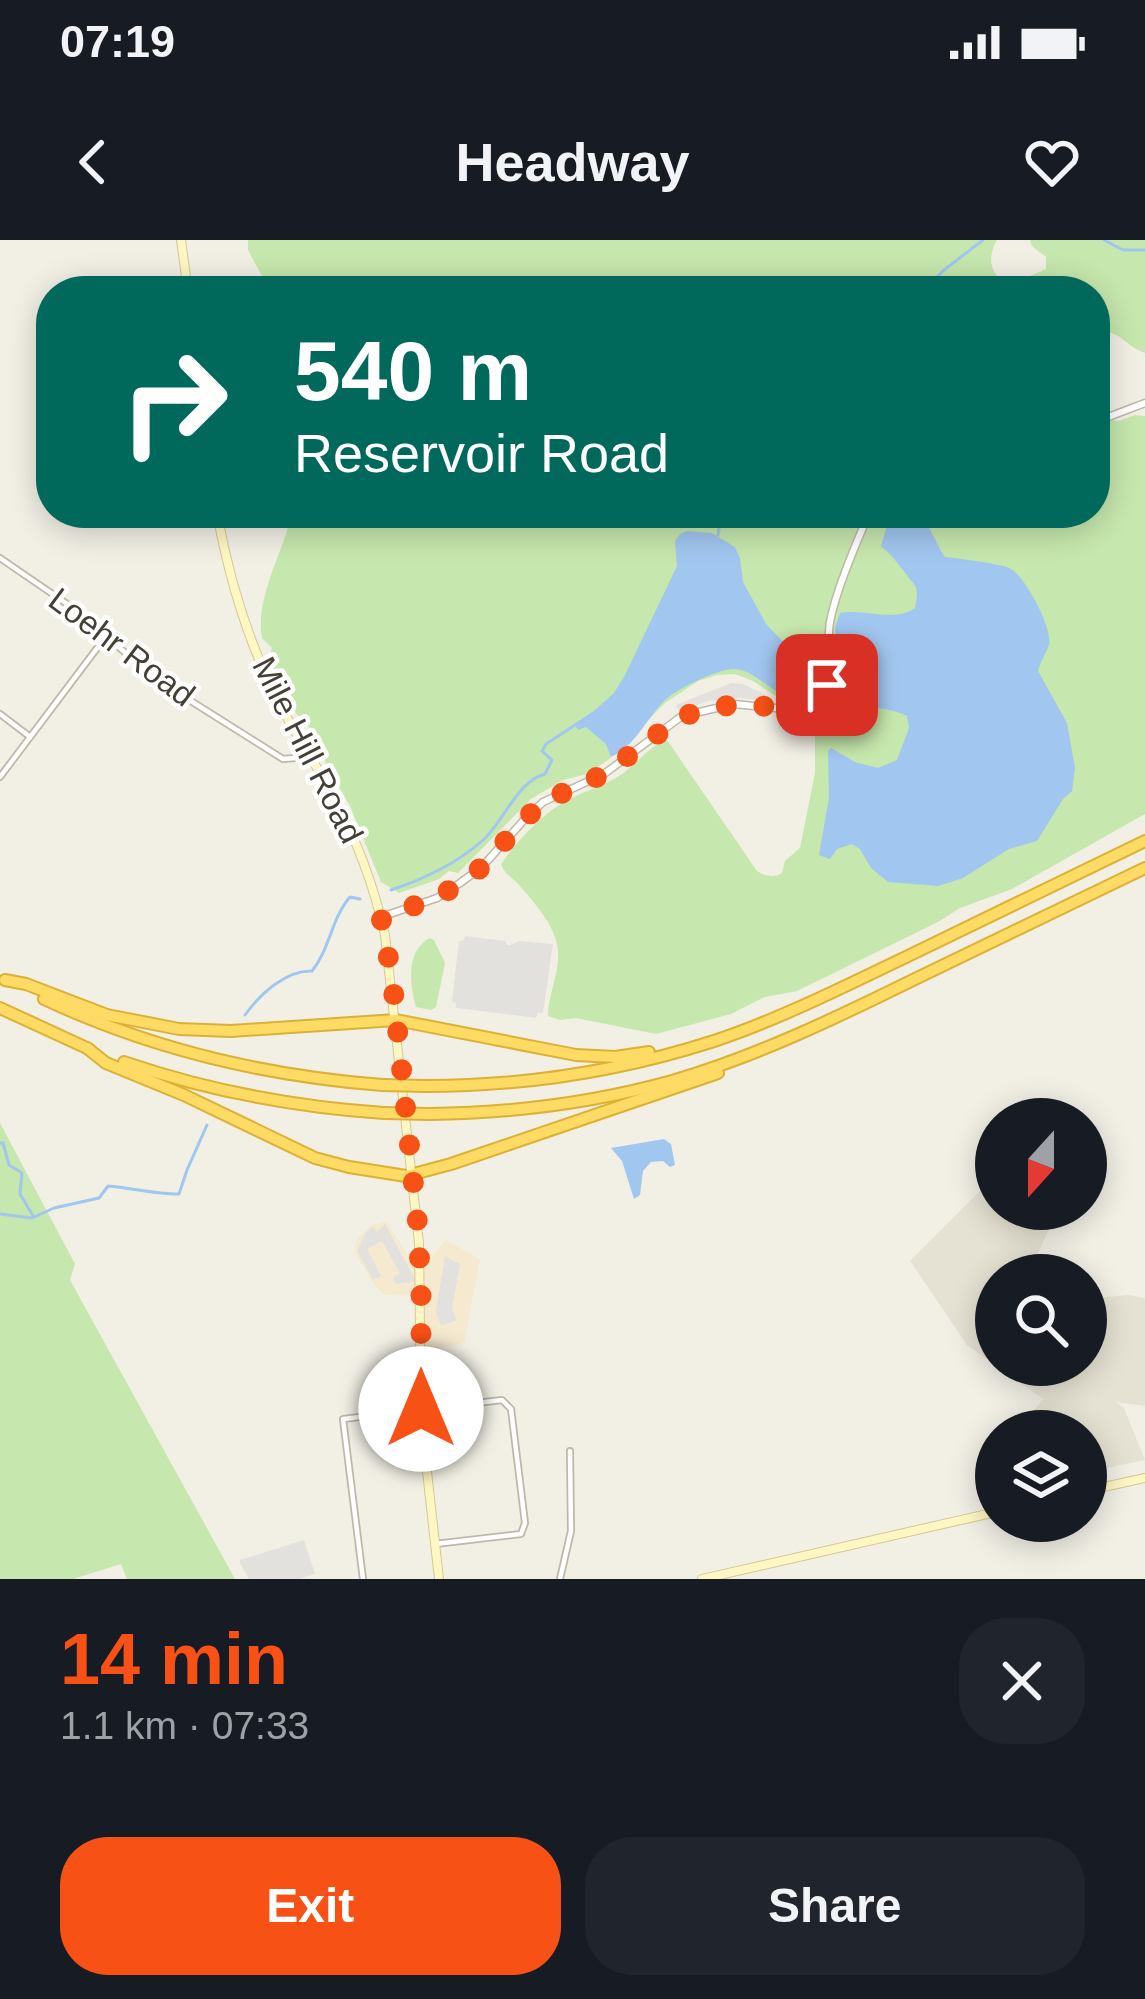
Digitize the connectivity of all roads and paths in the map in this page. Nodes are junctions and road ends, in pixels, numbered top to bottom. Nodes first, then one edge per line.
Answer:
1 (181, 240) edge
2 (186, 276) edge
3 (1145, 403) edge
4 (1110, 416) edge
5 (220, 528) edge
6 (863, 528) edge
7 (0, 558) edge
8 (107, 635) junction
9 (0, 714) edge
10 (30, 736) junction
11 (310, 757) junction
12 (0, 777) edge
13 (1145, 841) edge
14 (1145, 868) edge
15 (381, 917) junction
16 (2, 979) edge
17 (0, 1008) edge
18 (396, 1020) junction
19 (87, 1048) junction
20 (681, 1051) junction
21 (735, 1060) junction
22 (412, 1175) junction
23 (421, 1409) junction
24 (570, 1451) dead end
25 (1145, 1478) edge
26 (1107, 1486) edge
27 (975, 1517) edge
28 (435, 1544) junction
29 (754, 1567) junction
30 (363, 1579) edge
31 (440, 1579) edge
32 (560, 1579) edge
33 (702, 1579) edge
34 (757, 1579) edge

1 - 2 main road
3 - 4 street
5 - 11 main road, Mile Hill Road
6 - 15 street
7 - 8 street, Loehr Road
8 - 10 street
8 - 11 street, Loehr Road
9 - 10 street
10 - 12 street
11 - 15 main road, Mile Hill Road
13 - 20 highway
14 - 21 highway
15 - 18 main road, Mile Hill Road
16 - 18 highway
16 - 20 highway, bridge
17 - 19 highway
18 - 20 highway
18 - 22 main road, Mile Hill Road
19 - 21 highway, bridge
19 - 22 highway
21 - 22 highway
22 - 23 main road, Mile Hill Road
23 - 28 main road, Mile Hill Road
23 - 28 street
23 - 30 street
24 - 32 street
25 - 26 main road
27 - 29 main road
28 - 31 main road, Mile Hill Road
29 - 33 main road
29 - 34 street

